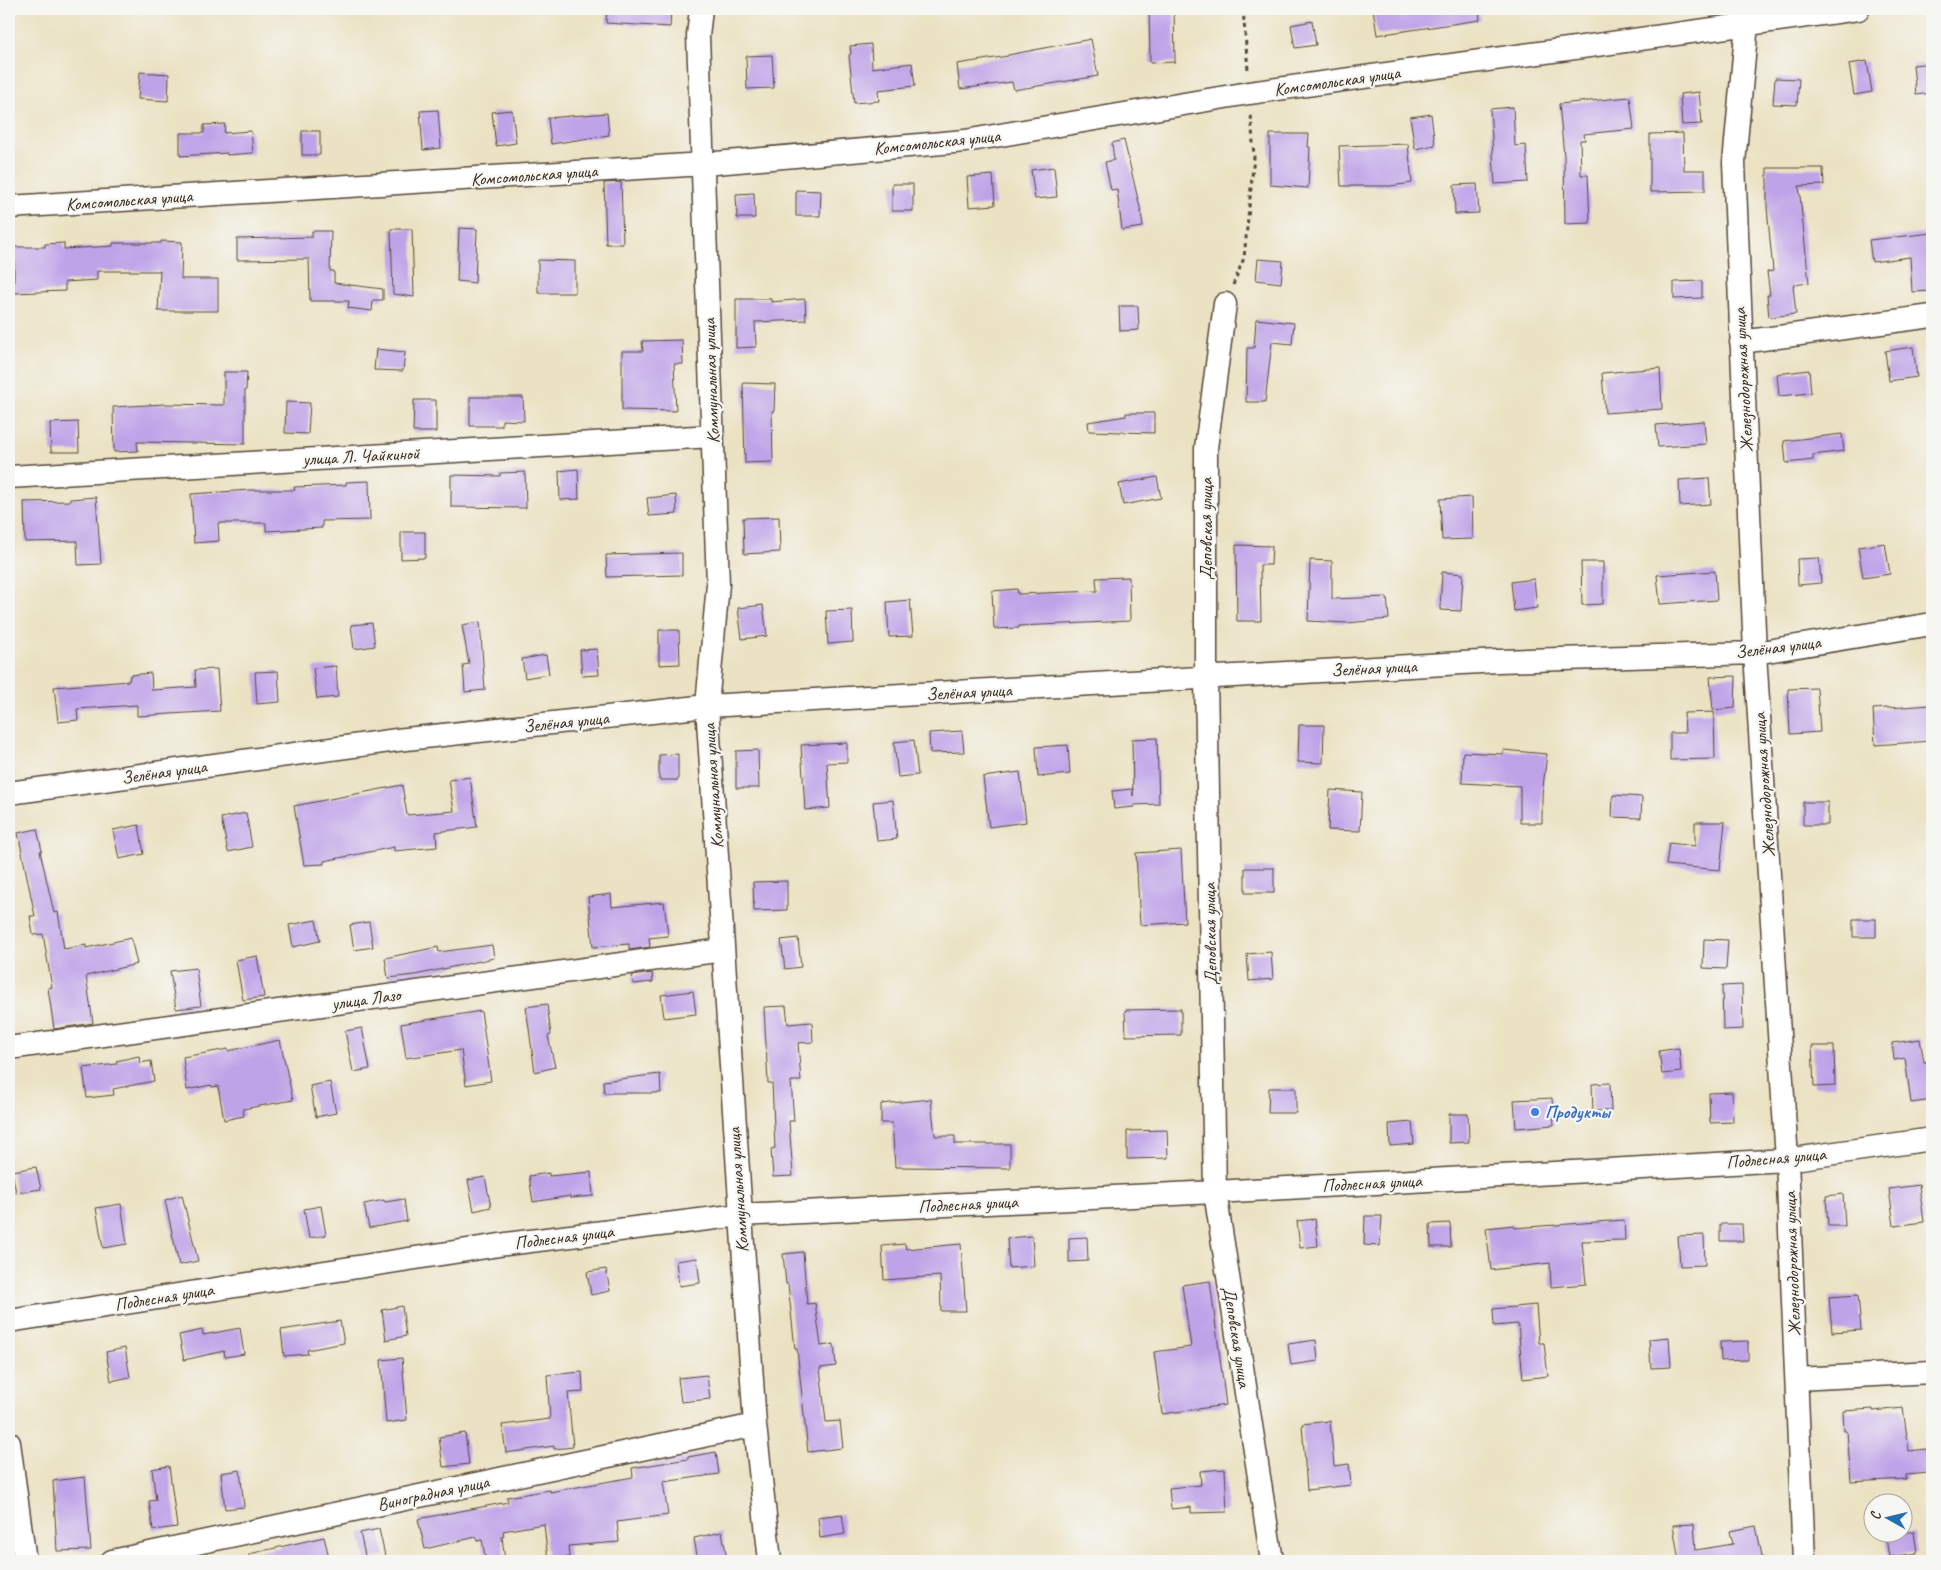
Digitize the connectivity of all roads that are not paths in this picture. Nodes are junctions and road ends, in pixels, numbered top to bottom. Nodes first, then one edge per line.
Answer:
1 (701, 9) edge
2 (1858, 9) edge
3 (1746, 17) edge
4 (704, 164) junction
5 (9, 207) edge
6 (1225, 304) road end
7 (1932, 316) edge
8 (1741, 342) junction
9 (713, 436) junction
10 (9, 476) edge
11 (1932, 624) edge
12 (1755, 653) junction
13 (1206, 678) junction
14 (708, 706) junction
15 (9, 793) edge
16 (723, 950) junction
17 (9, 1048) edge
18 (1932, 1139) edge
19 (1788, 1160) junction
20 (1215, 1192) junction
21 (740, 1215) junction
22 (9, 1321) edge
23 (1932, 1372) edge
24 (1797, 1379) junction
25 (755, 1425) junction
26 (9, 1443) edge
27 (25, 1561) edge
28 (112, 1561) edge
29 (770, 1561) edge
30 (1272, 1561) edge
31 (1804, 1561) edge

1 - 4 street, Коммунальная улица
2 - 3 street, Комсомольская улица
3 - 4 street, Комсомольская улица
3 - 8 street, Железнодорожная улица
4 - 5 street, Комсомольская улица
4 - 9 street, Коммунальная улица
6 - 13 street, Деповская улица
7 - 8 street
8 - 12 street, Железнодорожная улица
9 - 10 street, улица Л. Чайкиной
9 - 14 street, Коммунальная улица
11 - 12 street, Зелёная улица
12 - 13 street, Зелёная улица
12 - 19 street, Железнодорожная улица
13 - 14 street, Зелёная улица
13 - 20 street, Деповская улица
14 - 15 street, Зелёная улица
14 - 16 street, Коммунальная улица
16 - 17 street, улица Лазо
16 - 21 street, Коммунальная улица
18 - 19 street, Подлесная улица
19 - 20 street, Подлесная улица
19 - 24 street, Железнодорожная улица
20 - 21 street, Подлесная улица
20 - 30 street, Деповская улица
21 - 22 street, Подлесная улица
21 - 25 street, Коммунальная улица
23 - 24 street
24 - 31 street, Железнодорожная улица
25 - 28 street, Виноградная улица
25 - 29 street, Коммунальная улица
26 - 27 street

